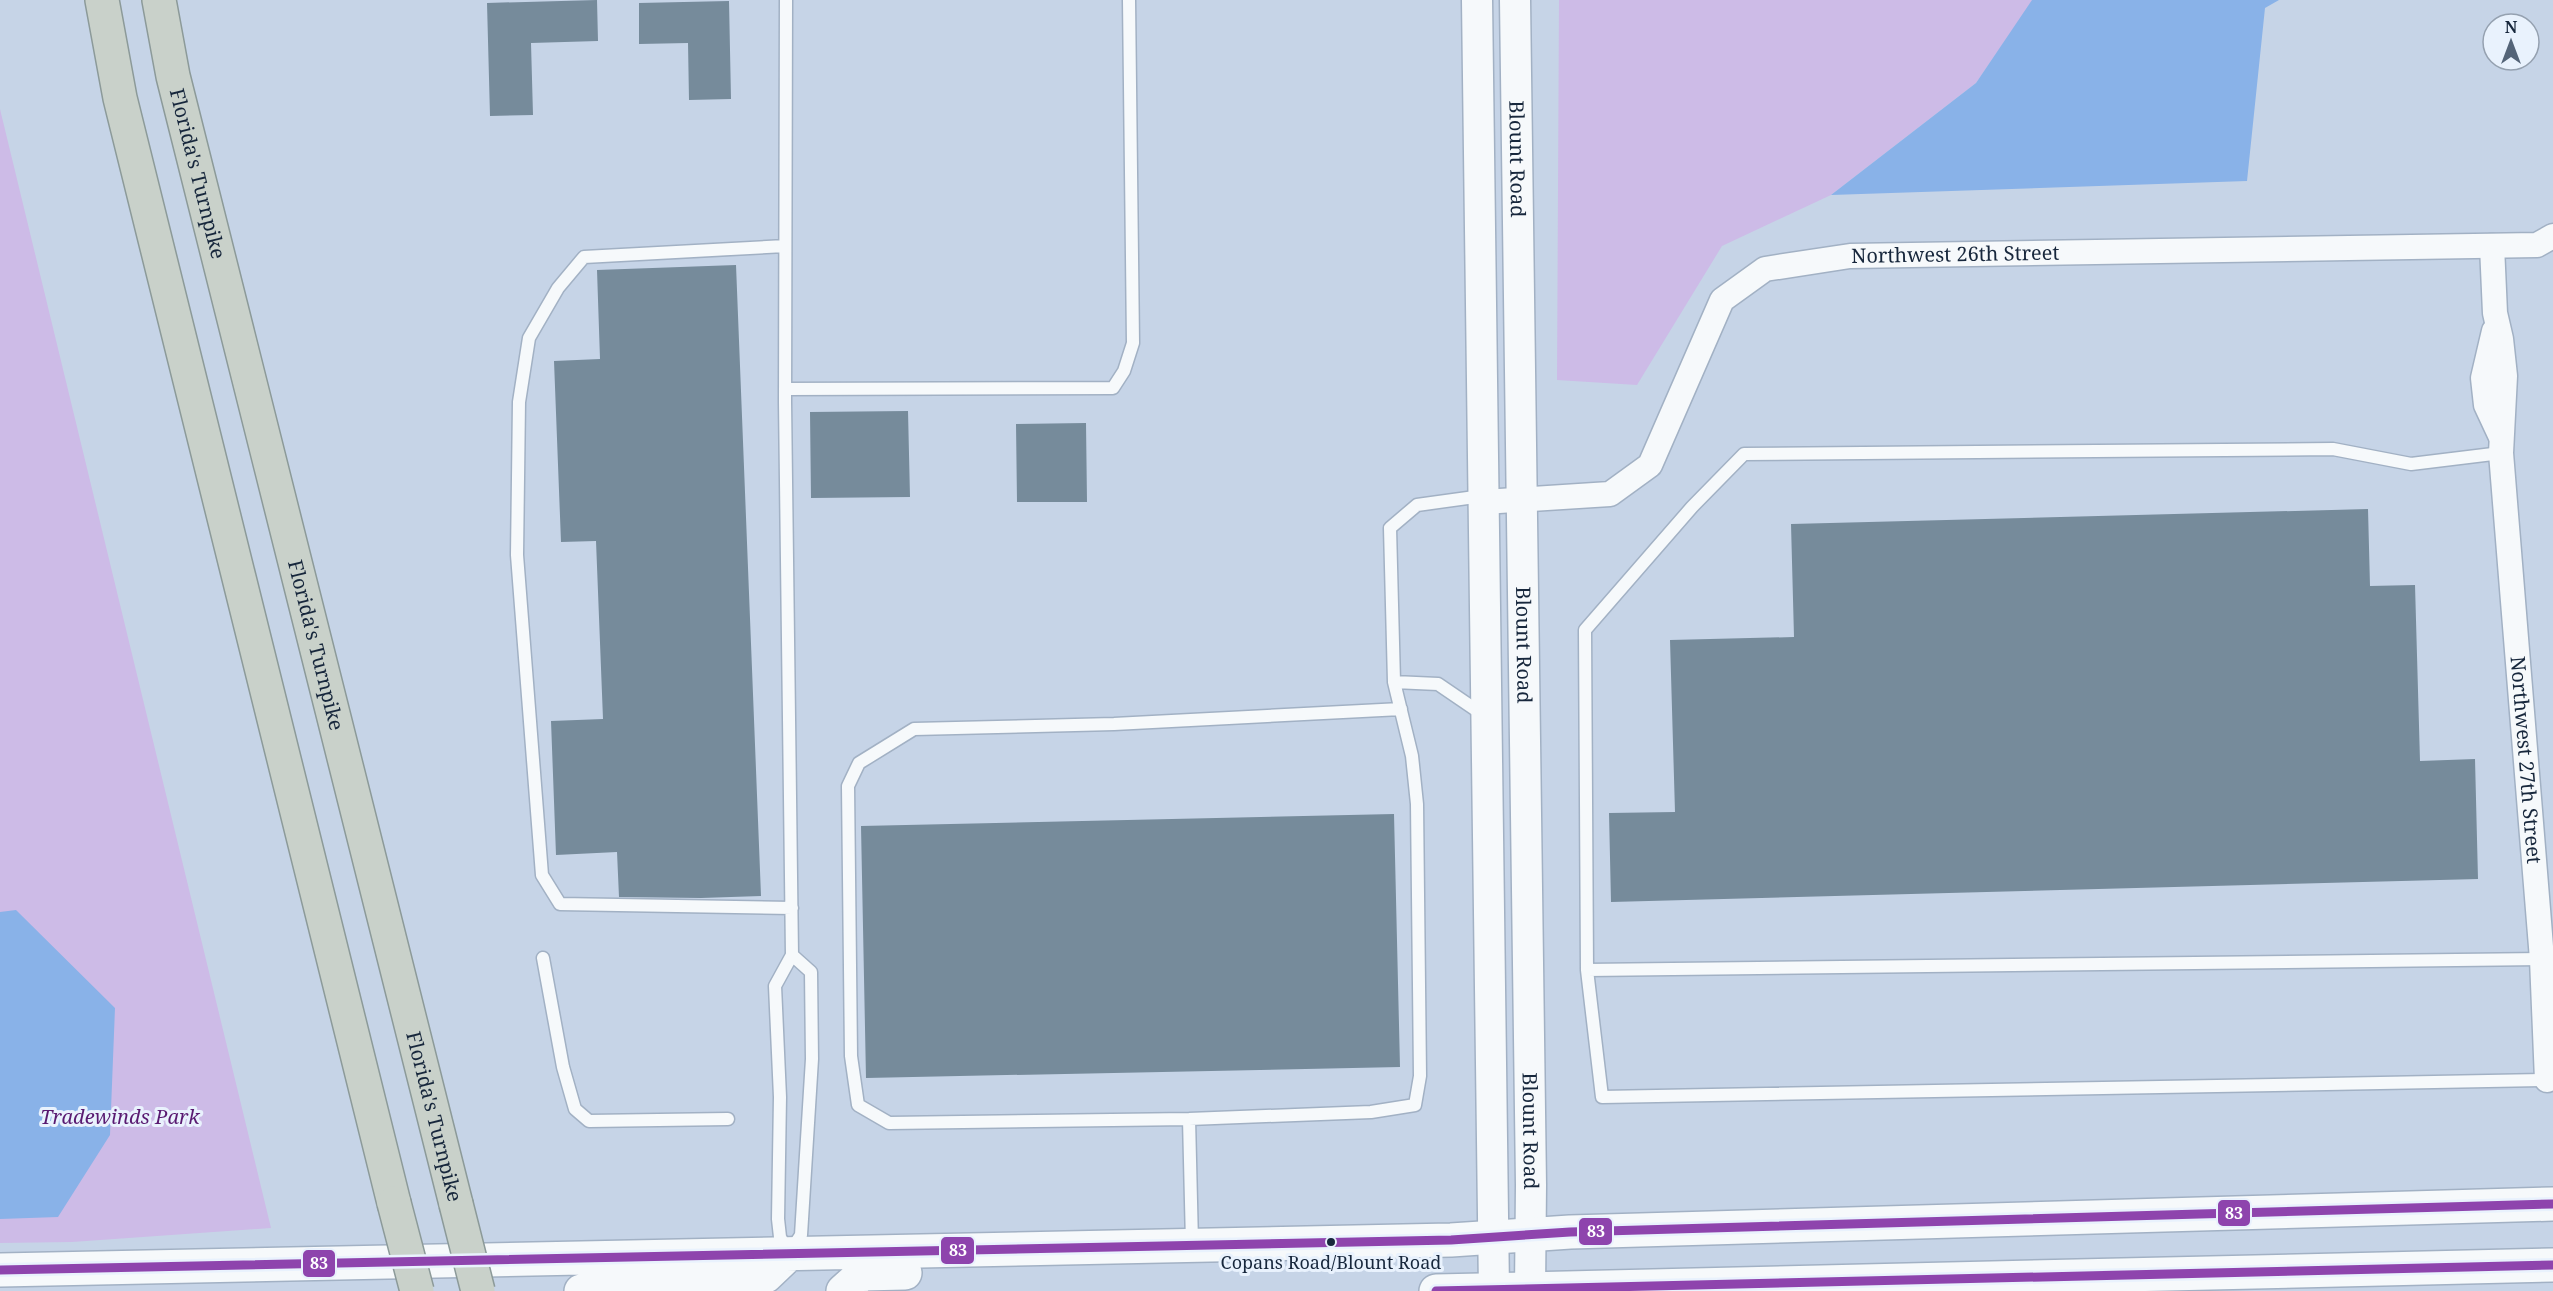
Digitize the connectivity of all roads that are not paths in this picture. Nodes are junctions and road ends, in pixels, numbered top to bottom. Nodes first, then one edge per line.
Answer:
1 (102, 0) edge
2 (159, 0) edge
3 (786, 0) edge
4 (1129, 0) edge
5 (1477, 0) edge
6 (1515, 0) edge
7 (2553, 236) edge
8 (785, 246) junction
9 (2492, 246) junction
10 (785, 389) junction
11 (2502, 446) junction
12 (1484, 499) junction
13 (1522, 499) junction
14 (1394, 682) junction
15 (1401, 709) junction
16 (1487, 717) junction
17 (792, 908) junction
18 (792, 955) junction
19 (543, 958) dead end
20 (2542, 959) junction
21 (1587, 970) junction
22 (2547, 1080) joint
23 (729, 1119) dead end
24 (1189, 1119) junction
25 (2553, 1204) edge
26 (1530, 1235) junction
27 (1493, 1237) junction
28 (1193, 1246) junction
29 (1041, 1247) junction
30 (789, 1254) junction
31 (2553, 1265) edge
32 (0, 1270) edge
33 (1494, 1290) edge
34 (1530, 1290) edge
35 (417, 1291) edge
36 (478, 1291) edge
37 (581, 1291) edge
38 (843, 1291) edge
39 (1436, 1291) edge

1 - 35 highway, bridge
2 - 36 highway, Florida's Turnpike, bridge
3 - 8 lane
4 - 10 lane
5 - 12 street, Blount Road
6 - 13 street, Blount Road
7 - 9 street, Northwest 26th Street
8 - 10 lane
8 - 17 lane
9 - 11 street, Northwest 27th Street
9 - 13 street, Northwest 26th Street
10 - 17 lane
11 - 20 street, Northwest 27th Street
11 - 21 lane
12 - 13 street, Northwest 26th Street
12 - 14 lane
12 - 16 street, Blount Road
13 - 26 street, Blount Road
14 - 15 lane
14 - 16 lane
15 - 24 lane
15 - 24 lane
16 - 27 street, Blount Road
17 - 18 lane
18 - 30 lane
18 - 30 lane
19 - 23 lane
20 - 21 lane
20 - 22 street, Northwest 27th Street
21 - 22 lane
24 - 28 lane
25 - 26 main road
26 - 27 main road
26 - 34 street, Blount Road
27 - 28 main road
27 - 33 street, Blount Road
28 - 29 main road
29 - 30 main road
29 - 38 main road
30 - 32 main road
30 - 37 main road
31 - 34 main road
33 - 34 main road
33 - 39 main road

